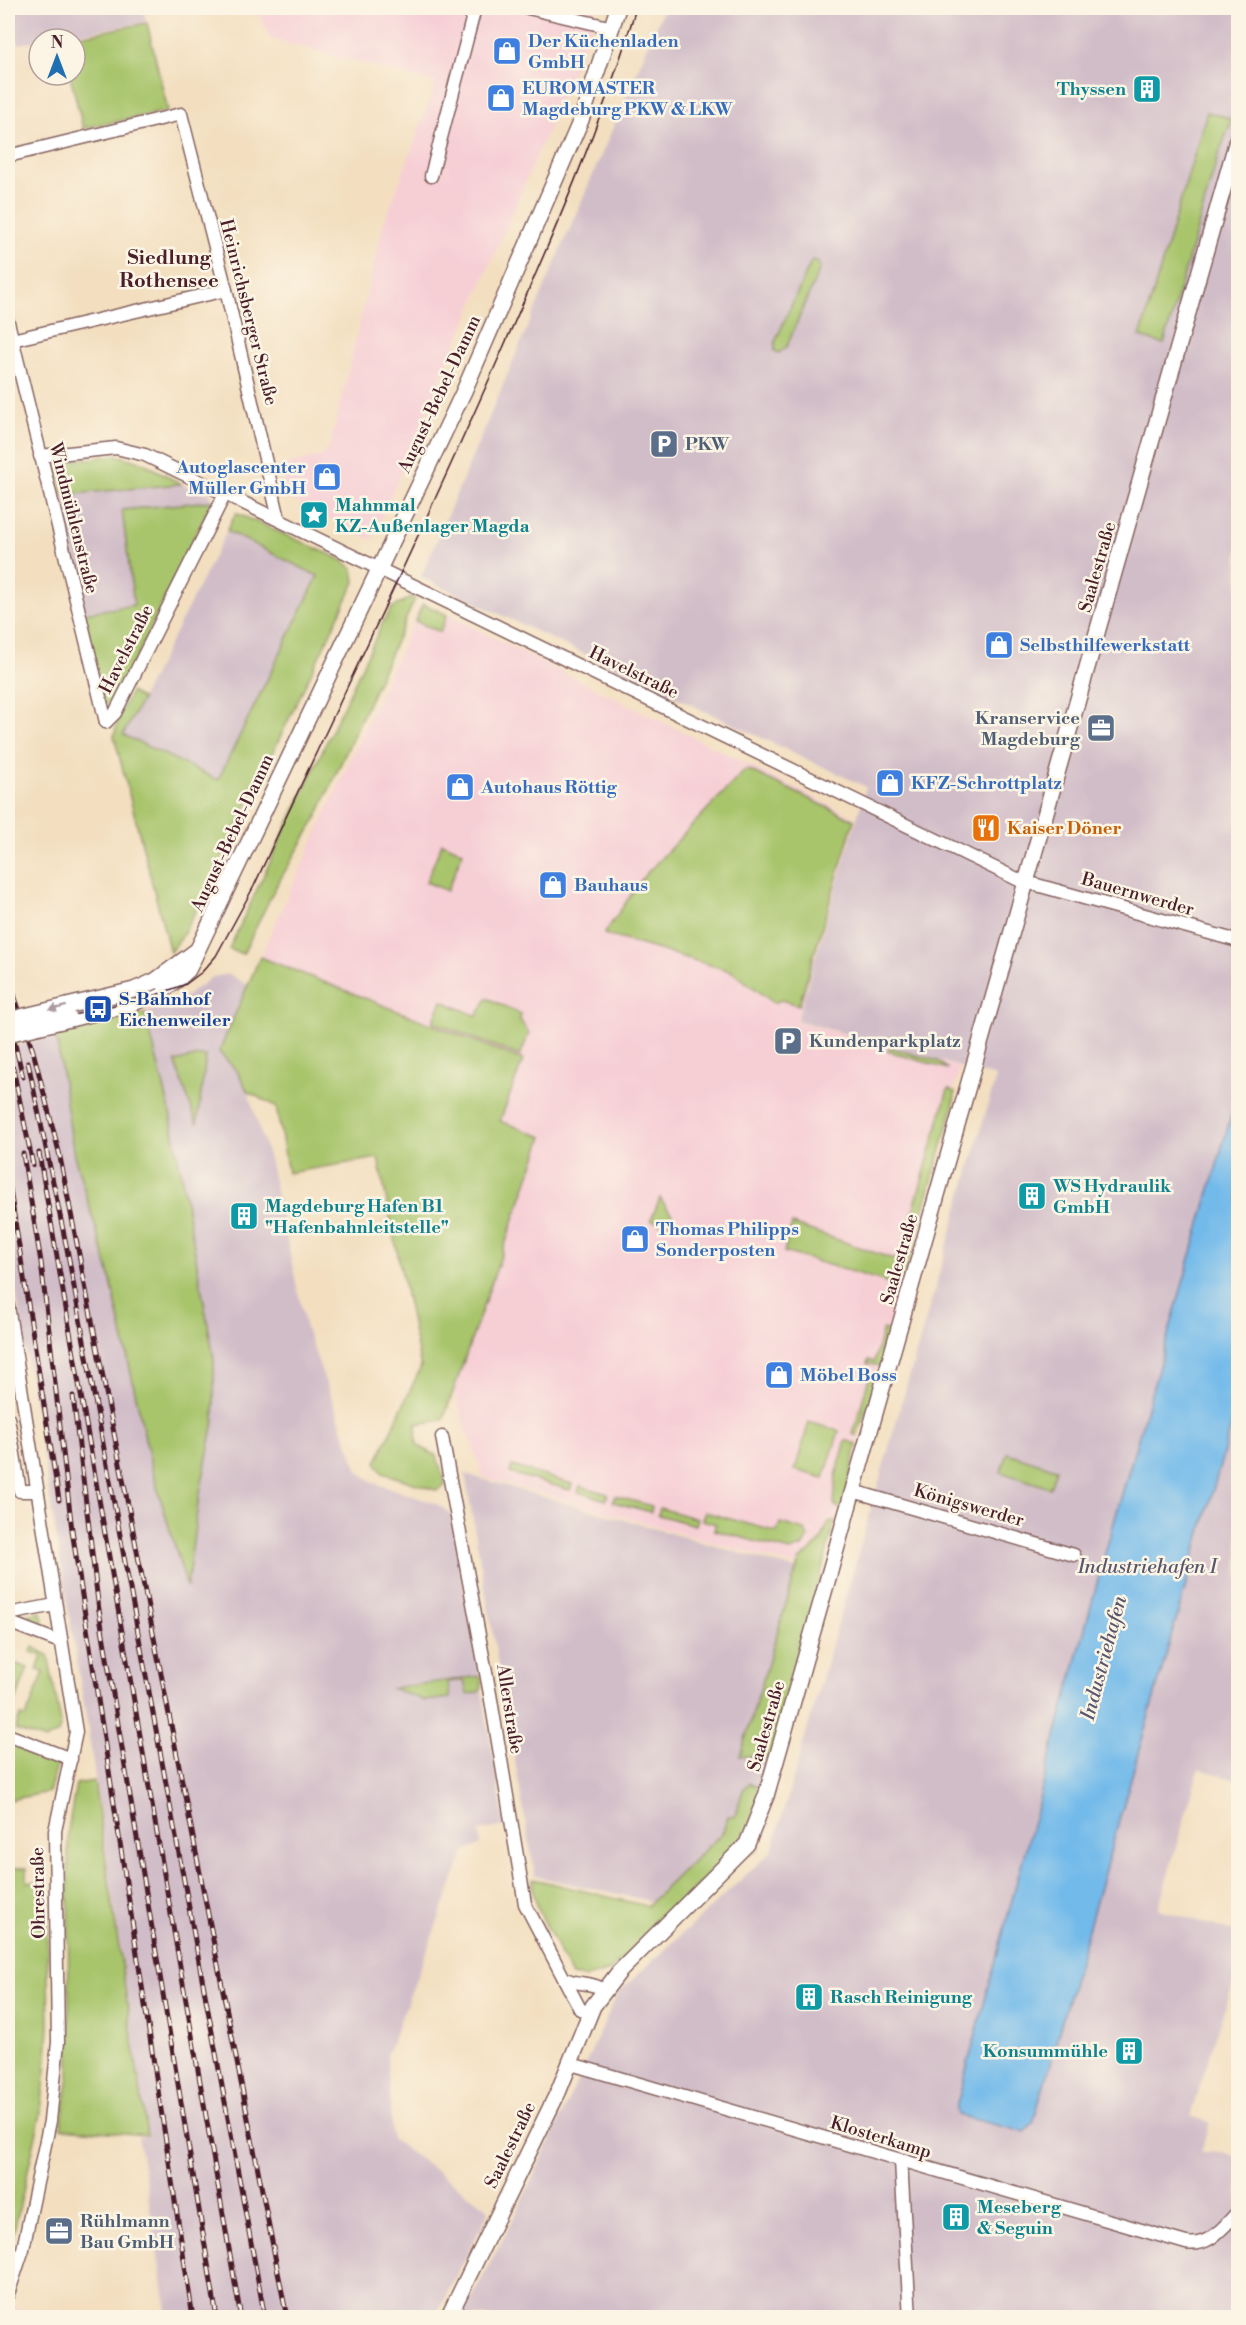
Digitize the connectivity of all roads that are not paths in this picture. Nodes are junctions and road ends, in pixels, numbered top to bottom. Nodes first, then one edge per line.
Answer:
1 (475, 8) edge
2 (528, 8) edge
3 (618, 8) edge
4 (613, 28) junction
5 (1239, 137) edge
6 (8, 156) edge
7 (431, 176) dead end
8 (226, 290) junction
9 (8, 322) edge
10 (12, 340) junction
11 (40, 456) junction
12 (225, 494) junction
13 (279, 519) junction
14 (379, 569) junction
15 (106, 722) joint
16 (1027, 883) junction
17 (1239, 941) edge
18 (157, 988) junction
19 (8, 1020) edge
20 (8, 1034) edge
21 (8, 1306) edge
22 (13, 1362) edge
23 (8, 1418) edge
24 (442, 1437) dead end
25 (37, 1491) junction
26 (853, 1491) junction
27 (1074, 1555) dead end
28 (55, 1605) junction
29 (8, 1614) edge
30 (8, 1622) edge
31 (60, 1642) junction
32 (8, 1735) edge
33 (71, 1759) junction
34 (565, 1979) junction
35 (604, 1990) junction
36 (590, 2013) junction
37 (571, 2064) junction
38 (901, 2161) junction
39 (1239, 2212) edge
40 (8, 2290) edge
41 (448, 2318) edge
42 (910, 2318) edge

1 - 7 street
2 - 4 street
3 - 4 main road, August-Bebel-Damm
4 - 14 main road, August-Bebel-Damm
5 - 16 main road, Saalestraße
6 - 8 street, Heinrichsberger Straße
8 - 10 street
8 - 13 street, Heinrichsberger Straße
9 - 10 street, Windmühlenstraße
10 - 11 street, Windmühlenstraße
11 - 12 street, Havelstraße
11 - 15 street, Windmühlenstraße
12 - 13 street, Havelstraße
12 - 15 street, Havelstraße
13 - 14 street, Havelstraße
14 - 16 street, Havelstraße
14 - 18 main road, August-Bebel-Damm
16 - 17 street, Bauernwerder
16 - 26 main road, Saalestraße
18 -> 19 main road, bridge
18 - 20 main road, bridge
21 - 22 street, Ohrestraße
22 - 25 street, Ohrestraße
23 - 25 street
24 - 34 street, Allerstraße
25 - 28 street, Ohrestraße
26 - 27 street, Königswerder
26 - 35 main road, Saalestraße
28 - 29 street
28 - 31 street, Ohrestraße
30 - 31 street
31 - 33 street, Ohrestraße
32 - 33 street
33 - 40 street, Ohrestraße
34 - 35 street
34 - 36 street, Allerstraße
35 - 36 main road, Saalestraße
36 - 37 main road, Saalestraße
37 - 38 street, Klosterkamp
37 - 41 main road, Saalestraße
38 - 39 street, Klosterkamp
38 - 42 street

